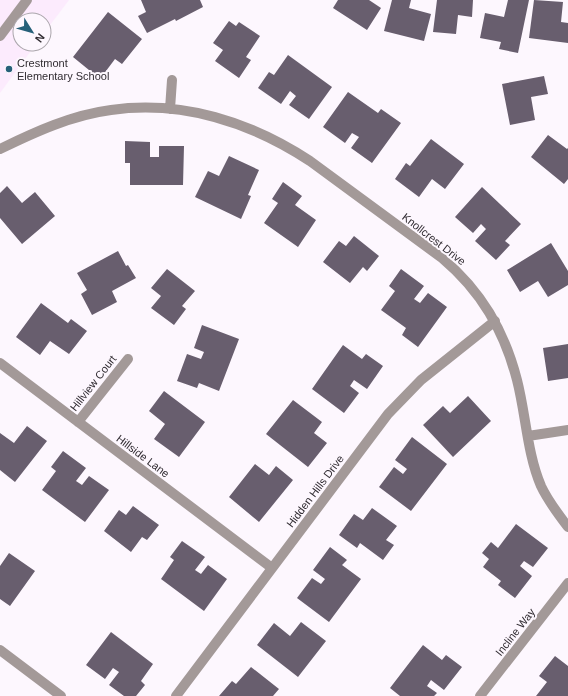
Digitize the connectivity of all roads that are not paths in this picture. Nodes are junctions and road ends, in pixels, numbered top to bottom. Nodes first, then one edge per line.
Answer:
1 (27, 0) edge
2 (0, 36) edge
3 (172, 80) dead end
4 (170, 109) junction
5 (0, 149) edge
6 (495, 321) junction
7 (128, 359) dead end
8 (0, 363) edge
9 (78, 422) junction
10 (568, 430) edge
11 (528, 436) junction
12 (568, 527) edge
13 (272, 568) junction
14 (568, 583) edge
15 (0, 650) edge
16 (61, 696) edge
17 (176, 696) edge
18 (480, 696) edge

1 - 2 street
3 - 4 street
4 - 5 street, Knollcrest Drive
4 - 6 street, Knollcrest Drive
6 - 11 street, Knollcrest Drive
6 - 13 street, Hidden Hills Drive
7 - 9 street, Hillview Court
8 - 9 street, Hillside Lane
9 - 13 street, Hillside Lane
10 - 11 street
11 - 12 street, Knollcrest Drive
13 - 17 street, Hidden Hills Drive
14 - 18 street, Incline Way
15 - 16 street

